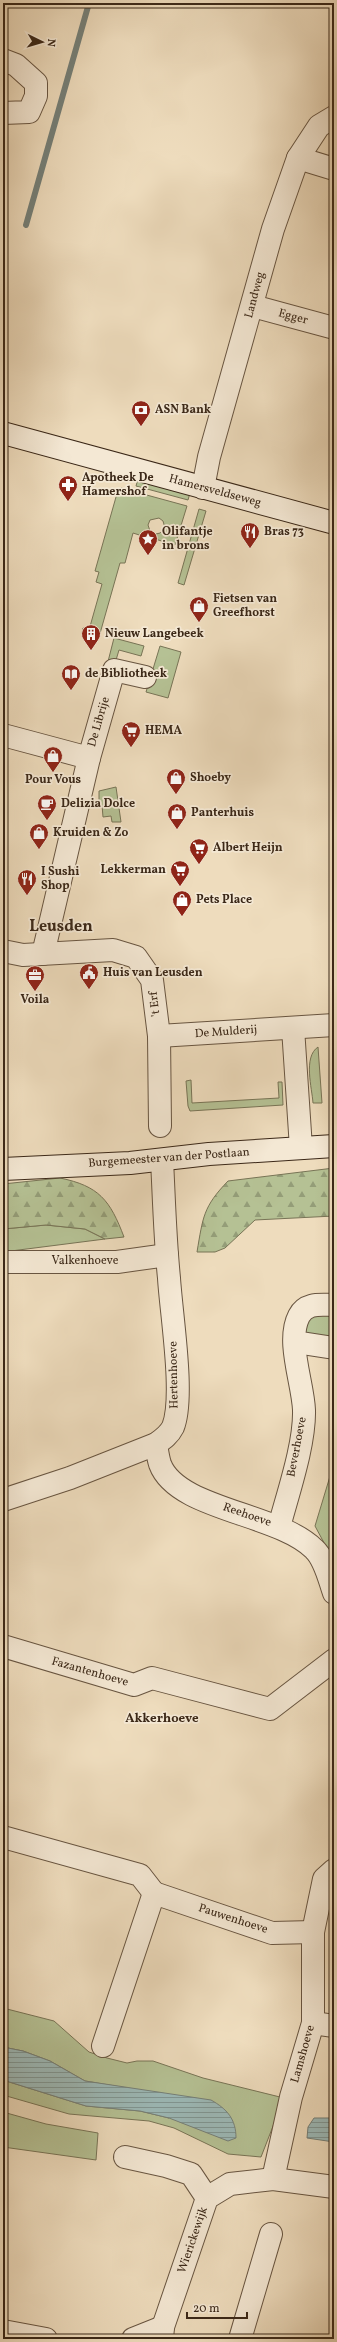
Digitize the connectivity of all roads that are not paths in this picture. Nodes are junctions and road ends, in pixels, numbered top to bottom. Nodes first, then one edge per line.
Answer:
1 (3, 60) edge
2 (3, 113) edge
3 (334, 117) edge
4 (298, 158) junction
5 (334, 169) edge
6 (252, 306) junction
7 (334, 328) edge
8 (3, 433) edge
9 (203, 488) junction
10 (334, 523) edge
11 (146, 677) dead end
12 (3, 736) edge
13 (89, 758) junction
14 (3, 951) edge
15 (43, 954) junction
16 (334, 1025) edge
17 (293, 1028) junction
18 (159, 1036) junction
19 (160, 1126) dead end
20 (334, 1146) edge
21 (302, 1148) junction
22 (162, 1160) junction
23 (3, 1169) edge
24 (167, 1255) junction
25 (3, 1262) edge
26 (334, 1305) edge
27 (294, 1342) junction
28 (334, 1348) edge
29 (156, 1444) junction
30 (3, 1500) edge
31 (279, 1526) junction
32 (334, 1593) edge
33 (3, 1646) edge
34 (334, 1660) edge
35 (3, 1837) edge
36 (329, 1874) edge
37 (154, 1893) junction
38 (313, 1932) junction
39 (324, 2025) edge
40 (103, 2046) dead end
41 (125, 2157) dead end
42 (273, 2179) junction
43 (334, 2187) edge
44 (207, 2198) junction
45 (271, 2234) dead end
46 (3, 2331) edge
47 (162, 2333) edge
48 (46, 2339) edge
49 (133, 2339) edge
50 (240, 2339) edge

1 - 2 street
3 - 4 street, Landweg
4 - 5 street
4 - 6 street, Landweg
6 - 7 street, Egger
6 - 9 street, Landweg
8 - 9 street, Hamersveldseweg
9 - 10 street, Hamersveldseweg
11 - 13 street, De Librije
12 - 13 street
13 - 15 street
14 - 15 street, 't Erf
15 - 18 street, 't Erf
16 - 17 street, De Mulderij
17 - 18 street, De Mulderij
17 - 21 street
18 - 19 street, 't Erf
20 - 21 street, Burgemeester van der Postlaan
21 - 22 street, Burgemeester van der Postlaan
22 - 23 street, Burgemeester van der Postlaan
22 - 24 street, Hertenhoeve
24 - 25 street, Valkenhoeve
24 - 29 street, Hertenhoeve
26 - 27 street, Beverhoeve
27 - 28 street
27 - 31 street, Beverhoeve
29 - 30 street, Hertenhoeve
29 - 31 street, Reehoeve
31 - 32 street, Reehoeve
33 - 34 street, Fazantenhoeve
35 - 37 street
36 - 38 street, Lamshoeve
37 - 38 street, Pauwenhoeve
37 - 40 street
38 - 39 street, Lamshoeve
39 - 42 street, Lamshoeve
41 - 44 street
42 - 43 street, Wierickewijk
42 - 44 street, Wierickewijk
44 - 47 street, Wierickewijk
45 - 50 street
46 - 48 street
47 - 49 street

